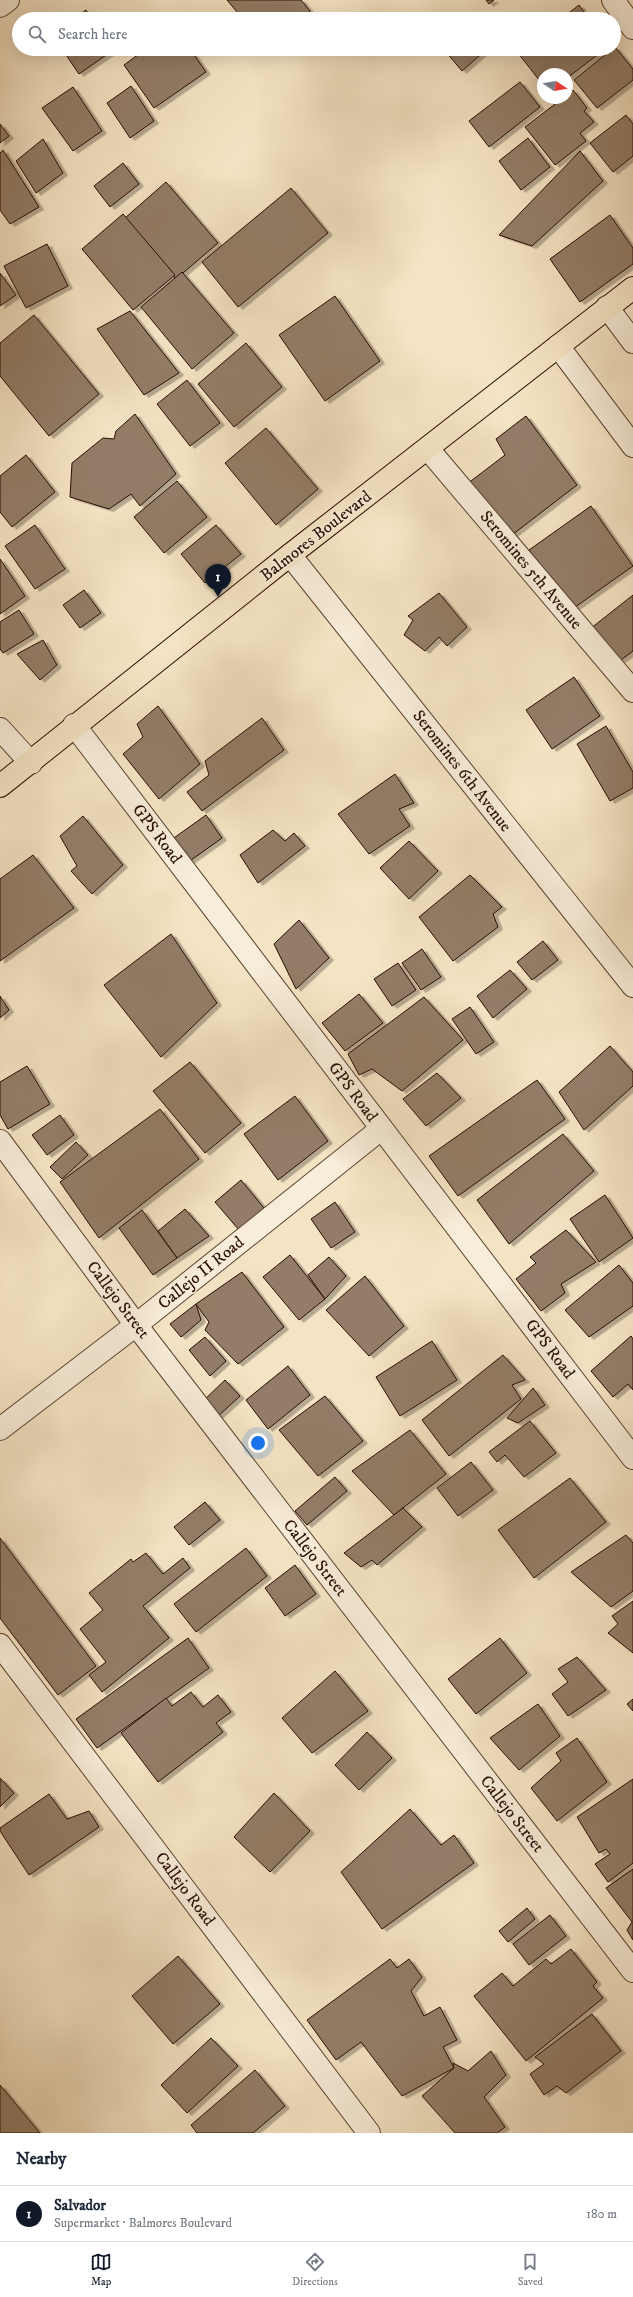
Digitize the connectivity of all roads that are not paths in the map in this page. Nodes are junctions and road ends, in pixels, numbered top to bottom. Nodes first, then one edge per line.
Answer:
1 (8, 0) edge
2 (613, 0) edge
3 (0, 6) edge
4 (633, 28) edge
5 (633, 288) edge
6 (607, 307) junction
7 (633, 342) edge
8 (558, 346) junction
9 (633, 446) edge
10 (428, 449) junction
11 (290, 555) junction
12 (633, 691) edge
13 (74, 725) junction
14 (0, 729) edge
15 (31, 763) junction
16 (0, 786) edge
17 (633, 986) edge
18 (381, 1129) junction
19 (0, 1141) edge
20 (136, 1325) junction
21 (0, 1429) edge
22 (633, 1458) edge
23 (0, 1645) edge
24 (633, 1971) edge
25 (369, 2133) edge

1 - 3 street
2 - 4 street
5 - 6 main road, Balmores Boulevard
6 - 7 street
6 - 8 main road, Balmores Boulevard
8 - 9 street
8 - 10 main road, Balmores Boulevard
10 - 11 main road, Balmores Boulevard
10 - 12 street, Seromines 5th Avenue
11 - 13 main road, Balmores Boulevard
11 - 17 street, Seromines 6th Avenue
13 - 15 main road, Balmores Boulevard
13 - 18 street, GPS Road
14 - 15 street
15 - 16 main road, Balmores Boulevard
18 - 20 street, Callejo II Road
18 - 22 street, GPS Road
19 - 20 street, Callejo Street
20 - 21 street, Callejo II Road
20 - 24 street, Callejo Street
23 - 25 street, Callejo Road

